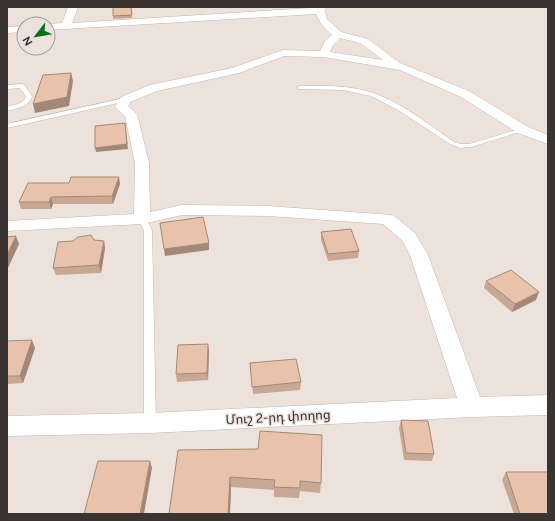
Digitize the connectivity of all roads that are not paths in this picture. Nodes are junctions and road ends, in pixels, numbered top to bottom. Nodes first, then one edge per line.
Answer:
1 (74, 7) edge
2 (320, 9) edge
3 (66, 26) junction
4 (56, 27) edge
5 (338, 35) junction
6 (324, 54) junction
7 (403, 67) junction
8 (7, 87) edge
9 (300, 88) dead end
10 (125, 100) junction
11 (7, 109) edge
12 (7, 126) edge
13 (523, 130) junction
14 (548, 140) edge
15 (142, 220) junction
16 (7, 226) edge
17 (548, 405) edge
18 (472, 407) junction
19 (150, 423) junction
20 (7, 426) edge

1 - 3 street
2 - 3 street
2 - 5 street
3 - 4 street
5 - 6 street
5 - 7 street
6 - 7 street
6 - 10 street
7 - 13 street
8 - 11 lane
9 - 13 lane
10 - 12 lane
10 - 15 street
13 - 14 street
15 - 16 street
15 - 18 street
15 - 19 lane
17 - 18 street, Մուշ 2-րդ փողոց
18 - 19 street, Մուշ 2-րդ փողոց
19 - 20 street, Մուշ 2-րդ փողոց

